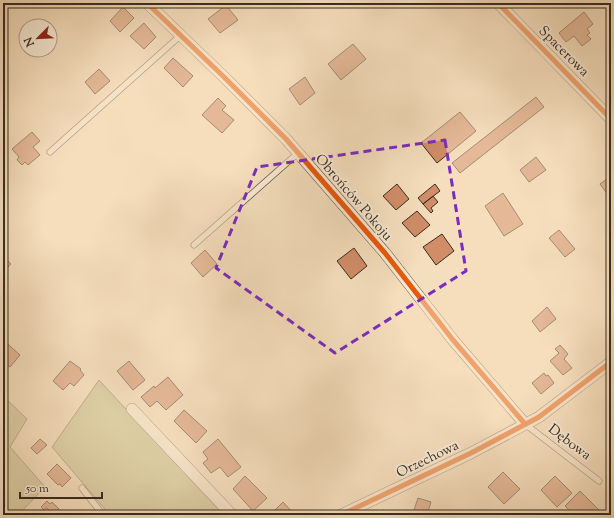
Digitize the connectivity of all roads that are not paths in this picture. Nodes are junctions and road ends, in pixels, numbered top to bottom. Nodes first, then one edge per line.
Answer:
1 (147, 3) edge
2 (498, 3) edge
3 (181, 35) junction
4 (611, 119) edge
5 (50, 152) dead end
6 (298, 153) junction
7 (194, 245) dead end
8 (611, 362) edge
9 (132, 409) dead end
10 (525, 424) junction
11 (599, 481) dead end
12 (82, 488) dead end
13 (103, 515) edge
14 (232, 515) edge
15 (341, 515) edge

1 - 3 street, Obrońców Pokoju
2 - 4 street, Spacerowa
3 - 5 lane
3 - 6 street, Obrońców Pokoju
6 - 7 lane
6 - 10 street, Obrońców Pokoju
8 - 10 street, Orzechowa
9 - 14 street
10 - 11 lane, Dębowa
10 - 15 street, Orzechowa
12 - 13 lane

